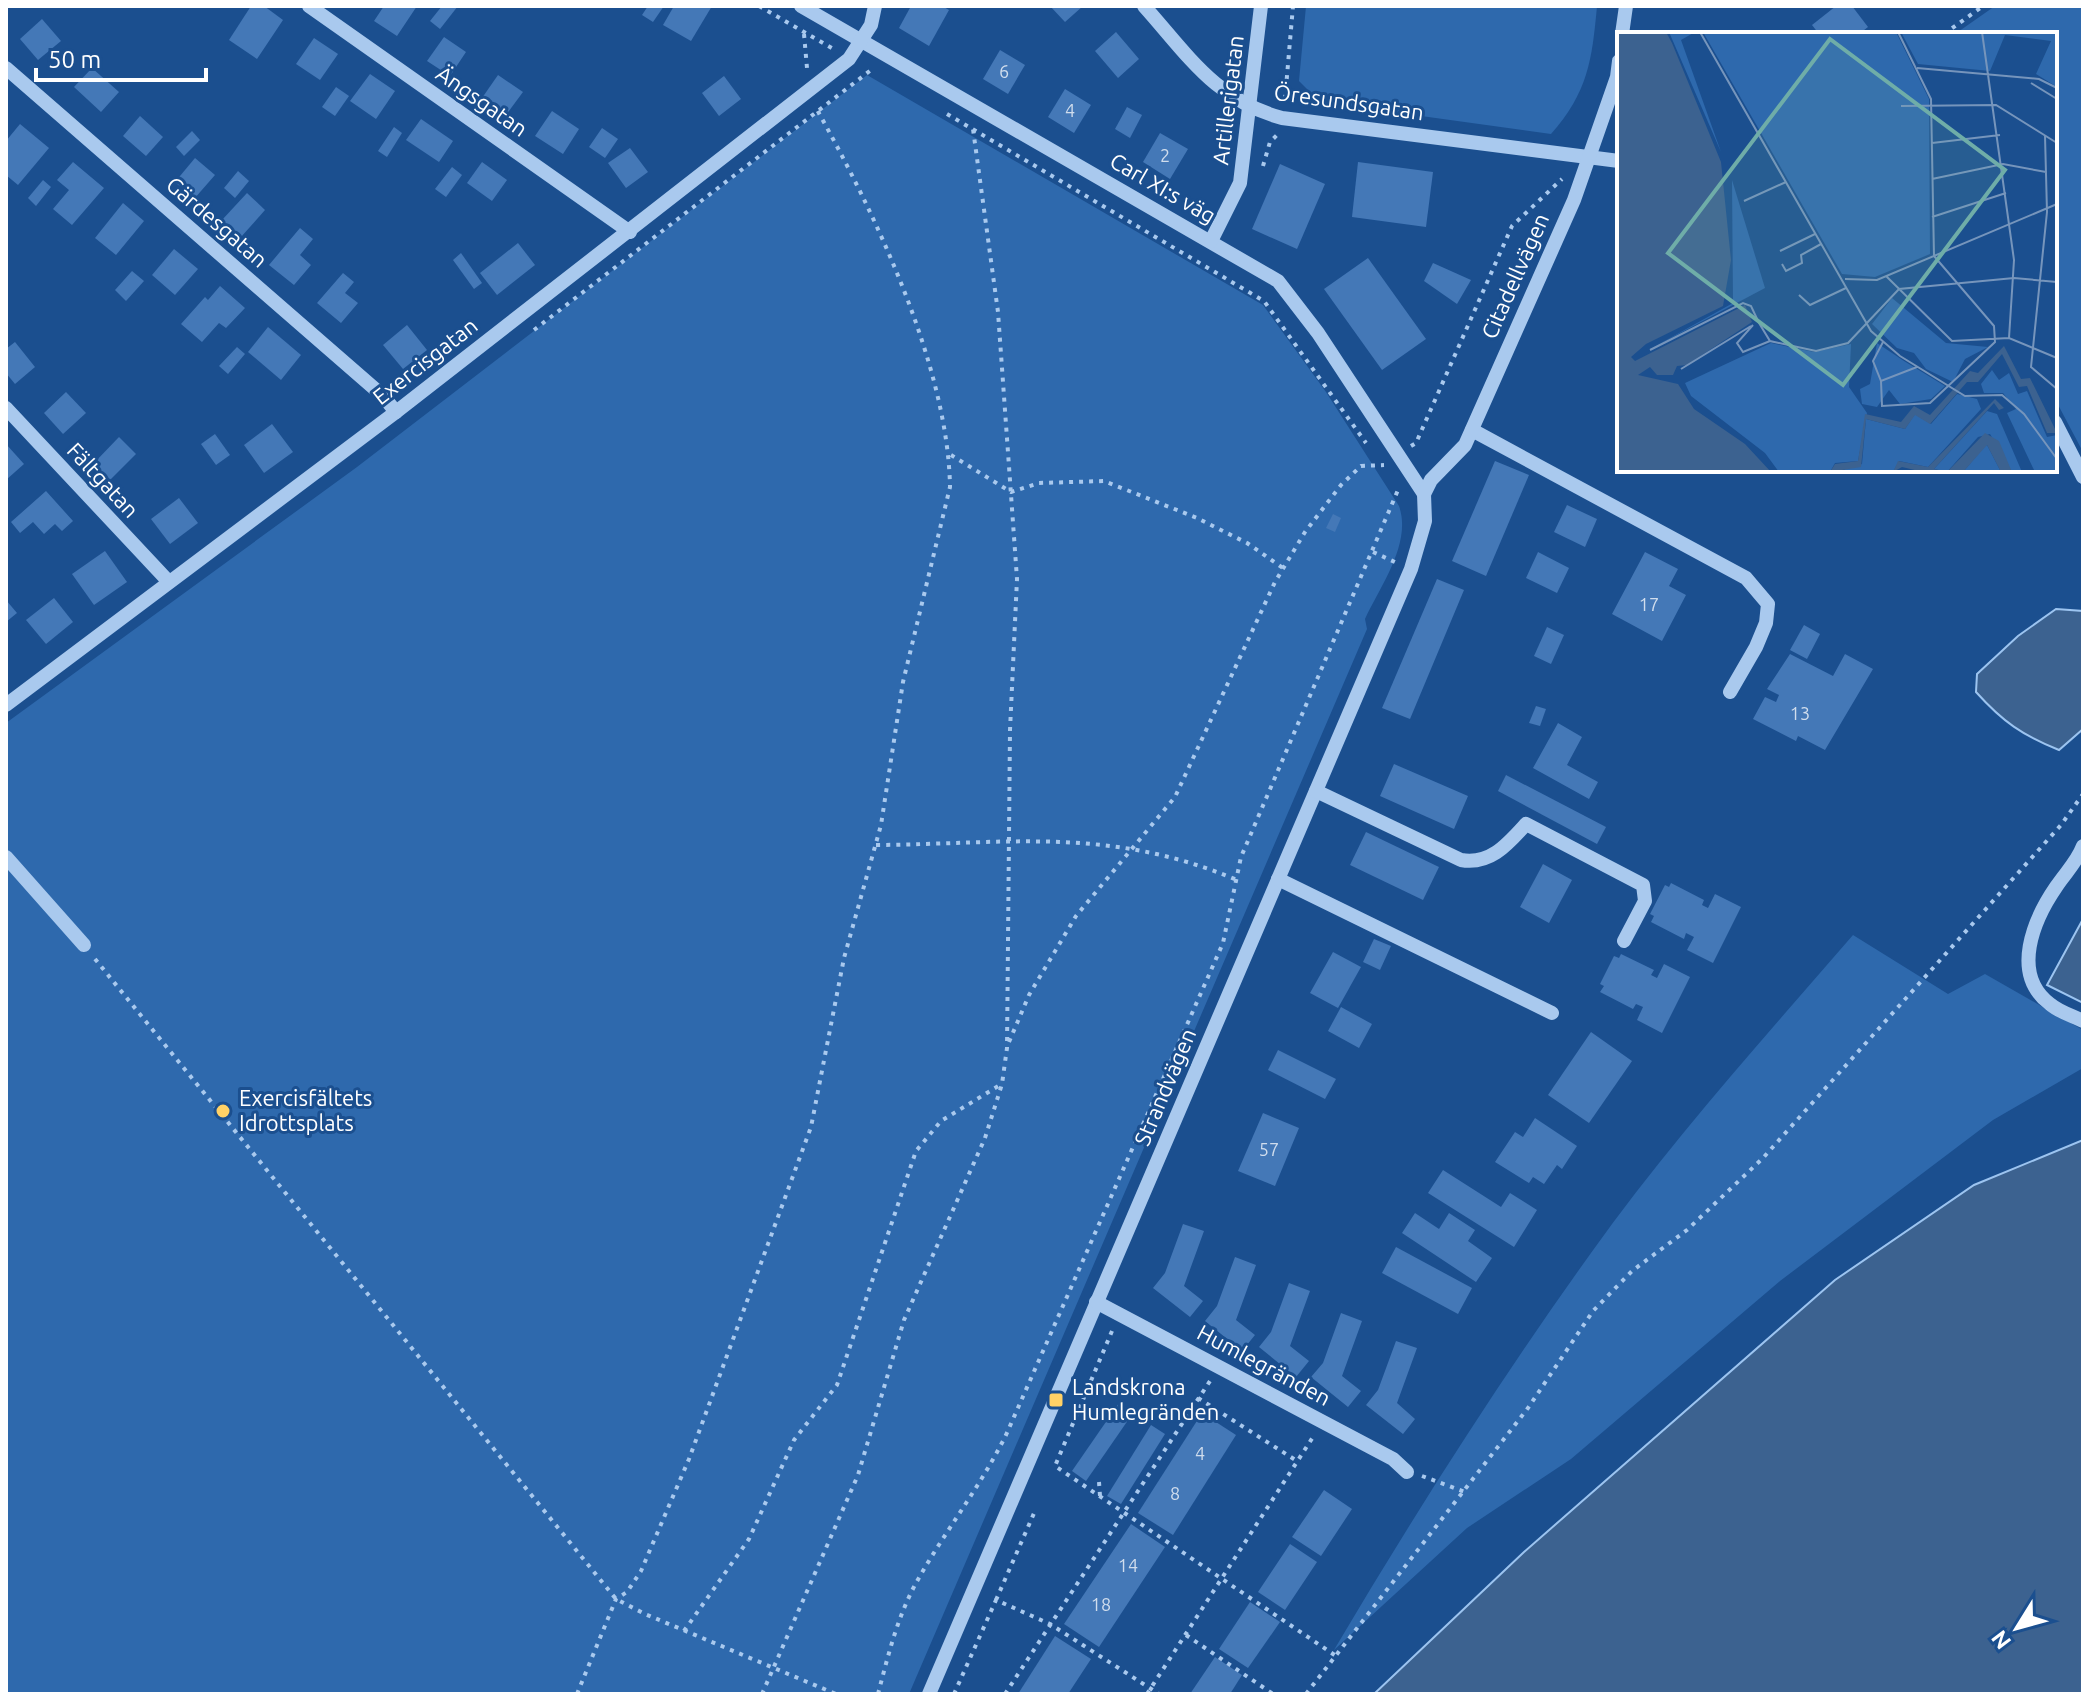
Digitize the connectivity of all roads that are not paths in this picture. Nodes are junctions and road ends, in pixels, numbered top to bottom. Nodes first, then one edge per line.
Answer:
1 (309, 6) edge
2 (801, 6) edge
3 (875, 6) edge
4 (1144, 6) edge
5 (1261, 6) edge
6 (1626, 6) edge
7 (1622, 32) edge
8 (862, 41) junction
9 (6, 68) edge
10 (1617, 77) edge
11 (1251, 108) junction
12 (1588, 156) junction
13 (1617, 161) edge
14 (630, 232) junction
15 (1211, 241) junction
16 (6, 408) edge
17 (396, 412) junction
18 (2057, 426) edge
19 (1472, 430) junction
20 (2083, 477) edge
21 (1424, 494) junction
22 (169, 582) junction
23 (1730, 692) dead end
24 (6, 705) edge
25 (1316, 791) junction
26 (2083, 846) edge
27 (6, 857) edge
28 (1278, 879) junction
29 (1624, 941) dead end
30 (84, 945) road end
31 (1552, 1013) dead end
32 (2083, 1021) edge
33 (1096, 1302) junction
34 (1407, 1472) road end
35 (929, 1694) edge

1 - 14 street, Ängsgatan
2 - 8 street, Carl XI:s väg
3 - 8 street, Exercisgatan
4 - 11 street, Öresundsgatan
5 - 11 street, Artillerigatan
6 - 7 street
8 - 14 street, Exercisgatan
8 - 15 street, Carl XI:s väg
9 - 17 street, Gärdesgatan
10 - 12 street, Citadellvägen
11 - 12 street, Öresundsgatan
11 - 15 street, Artillerigatan
12 - 13 street, Öresundsgatan
12 - 19 street, Citadellvägen
14 - 17 street, Exercisgatan
15 - 21 street, Carl XI:s väg
16 - 22 street, Fältgatan
17 - 22 street, Exercisgatan
18 - 20 street
19 - 21 street, Citadellvägen
19 - 23 street
21 - 25 street, Strandvägen
22 - 24 street, Exercisgatan
25 - 28 street, Strandvägen
25 - 29 street
26 - 32 street
27 - 30 street
28 - 31 street
28 - 33 street, Strandvägen
33 - 34 street, Humlegränden
33 - 35 street, Strandvägen

